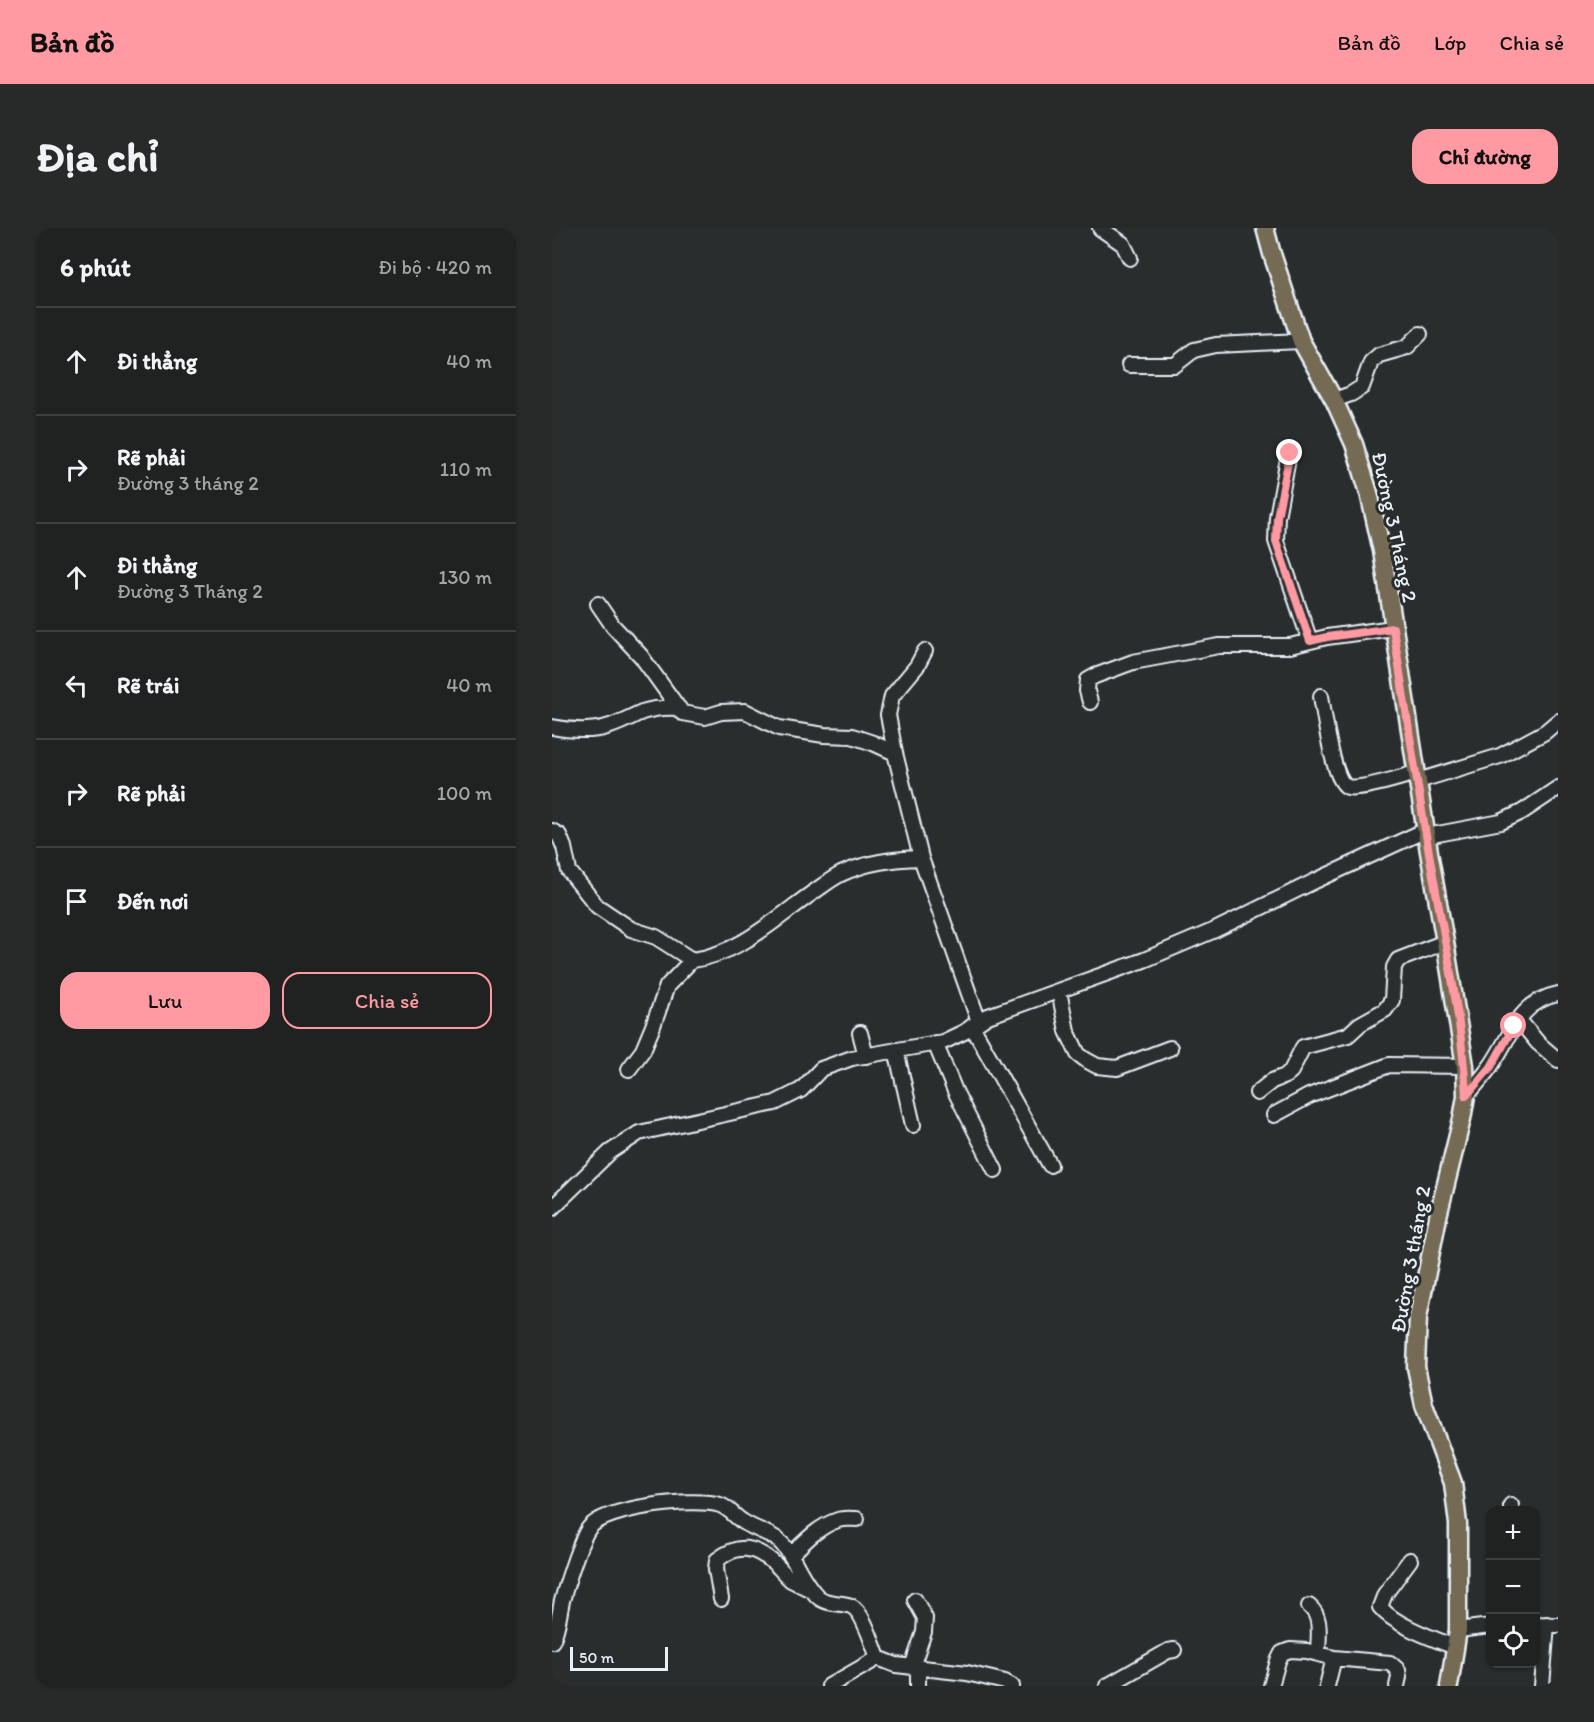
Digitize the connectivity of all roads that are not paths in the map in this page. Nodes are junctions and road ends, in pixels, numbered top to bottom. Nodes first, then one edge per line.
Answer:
1 (1100, 228) edge
2 (1265, 228) edge
3 (1130, 258) dead end
4 (1420, 334) dead end
5 (1301, 341) junction
6 (1129, 365) dead end
7 (1334, 400) junction
8 (1290, 453) dead end
9 (598, 604) dead end
10 (1393, 628) junction
11 (1310, 641) junction
12 (925, 651) dead end
13 (1321, 696) dead end
14 (1090, 702) dead end
15 (679, 708) junction
16 (1558, 721) edge
17 (552, 727) edge
18 (895, 753) junction
19 (1417, 777) junction
20 (1558, 788) edge
21 (552, 831) edge
22 (1427, 839) junction
23 (921, 858) junction
24 (1433, 874) joint
25 (1446, 942) junction
26 (692, 960) junction
27 (1059, 991) junction
28 (1558, 994) edge
29 (1519, 1020) junction
30 (976, 1024) junction
31 (860, 1033) dead end
32 (935, 1043) junction
33 (1170, 1048) dead end
34 (896, 1050) junction
35 (866, 1056) junction
36 (1558, 1060) edge
37 (1465, 1066) junction
38 (629, 1069) dead end
39 (1257, 1094) dead end
40 (1466, 1096) junction
41 (1274, 1115) dead end
42 (913, 1125) dead end
43 (1050, 1165) dead end
44 (995, 1170) dead end
45 (552, 1208) edge
46 (857, 1519) dead end
47 (791, 1555) junction
48 (1410, 1560) dead end
49 (811, 1590) junction
50 (721, 1599) dead end
51 (915, 1600) dead end
52 (1309, 1606) dead end
53 (1547, 1624) edge
54 (1486, 1627) edge
55 (1458, 1630) junction
56 (552, 1641) edge
57 (1455, 1647) junction
58 (1174, 1650) dead end
59 (1318, 1653) junction
60 (878, 1658) junction
61 (1335, 1658) junction
62 (915, 1667) junction
63 (829, 1686) edge
64 (918, 1686) edge
65 (1012, 1686) edge
66 (1107, 1686) edge
67 (1271, 1686) edge
68 (1327, 1686) edge
69 (1397, 1686) edge
70 (1449, 1686) edge
71 (1542, 1686) edge

1 - 3 street
2 - 5 main road, Đường 3 Tháng 2
4 - 7 street
5 - 6 street
5 - 7 main road, Đường 3 Tháng 2
7 - 10 main road, Đường 3 Tháng 2
8 - 11 street
9 - 15 street
10 - 11 street
10 - 19 main road, Đường 3 Tháng 2
11 - 14 street
12 - 18 street
13 - 19 street
15 - 17 street
15 - 18 street
16 - 19 street
18 - 23 street
19 - 22 main road, Đường 3 Tháng 2
20 - 22 street
21 - 26 street
22 - 24 main road, Đường 3 Tháng 2
22 - 27 street
23 - 26 street
23 - 30 street
24 - 25 main road, Đường 3 tháng 2
25 - 37 main road, Đường 3 tháng 2
25 - 39 street
26 - 38 street
27 - 30 street
27 - 33 street
28 - 29 street
29 - 36 street
29 - 40 street
30 - 32 street
30 - 43 street
31 - 35 street
32 - 34 street
32 - 44 street
34 - 35 street
34 - 42 street
35 - 45 street
37 - 40 main road, Đường 3 tháng 2
37 - 41 street
40 - 55 main road, Đường 3 tháng 2
46 - 47 street
47 - 49 street
47 - 56 street
48 - 57 street
49 - 50 street
49 - 60 street
51 - 62 street
52 - 59 street
53 - 71 street
54 - 55 street
55 - 57 main road, Đường 3 tháng 2
57 - 70 main road, Đường 3 tháng 2
58 - 66 street
59 - 61 street
59 - 67 street
60 - 62 street
60 - 63 street
61 - 68 street
61 - 69 street
62 - 64 street
62 - 65 street

